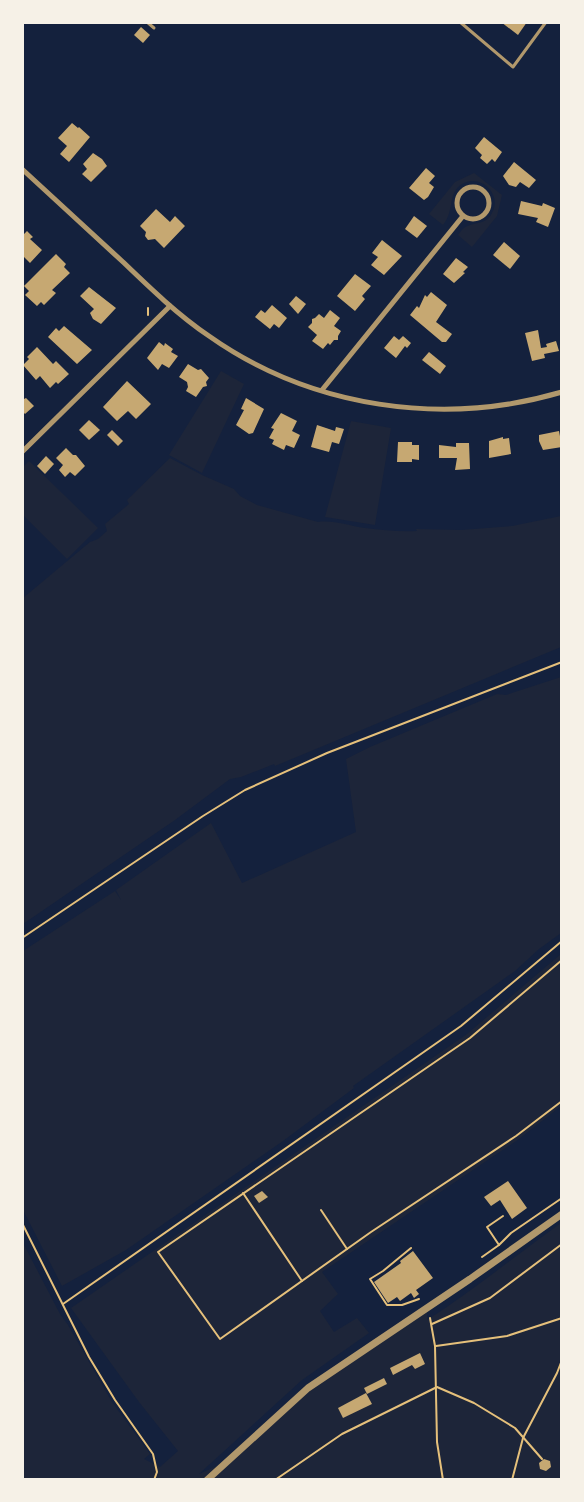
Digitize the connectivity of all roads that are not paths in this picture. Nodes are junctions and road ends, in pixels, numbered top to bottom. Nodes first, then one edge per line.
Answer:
1 (147, 22) edge
2 (460, 22) edge
3 (546, 22) edge
4 (154, 28) dead end
5 (22, 169) edge
6 (463, 216) junction
7 (170, 306) junction
8 (322, 390) junction
9 (561, 392) edge
10 (22, 452) edge
11 (561, 1214) edge
12 (207, 1479) edge

1 - 4 lane
2 - 3 lane
5 - 7 street
6 - 6 street
6 - 8 street
7 - 8 street
7 - 10 street
8 - 9 street
11 - 12 street

